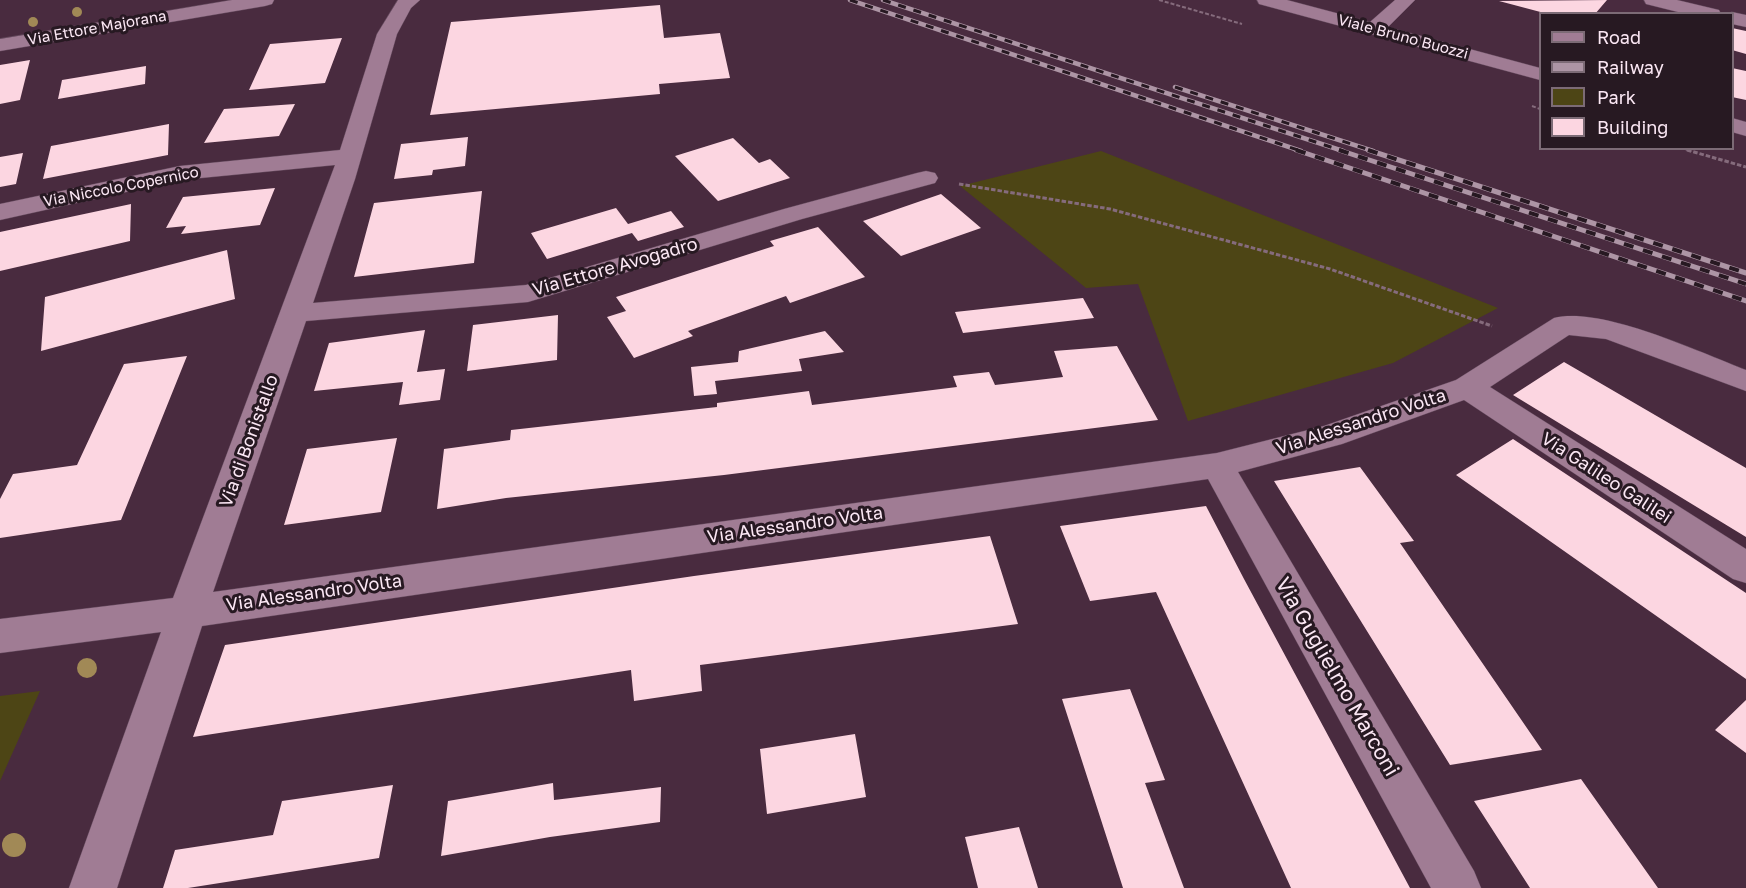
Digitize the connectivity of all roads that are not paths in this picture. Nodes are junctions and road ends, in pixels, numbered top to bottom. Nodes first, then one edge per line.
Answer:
1 (265, 0) edge
2 (1266, 0) edge
3 (1406, 0) edge
4 (1653, 0) edge
5 (401, 2) edge
6 (1704, 12) edge
7 (1374, 29) junction
8 (0, 45) edge
9 (1539, 74) edge
10 (350, 156) junction
11 (926, 178) road end
12 (0, 212) edge
13 (296, 313) junction
14 (1746, 381) edge
15 (1467, 387) junction
16 (1217, 465) junction
17 (1746, 568) edge
18 (187, 612) junction
19 (0, 636) edge
20 (93, 888) edge
21 (1457, 888) edge

1 - 8 street, Via Ettore Majorana
2 - 7 street, Viale Bruno Buozzi
3 - 7 street
4 - 6 street
5 - 10 street, Via di Bonistallo
7 - 9 street, Viale Bruno Buozzi
10 - 12 street, Via Niccolo Copernico
10 - 13 street, Via di Bonistallo
11 - 13 street, Via Ettore Avogadro
13 - 18 street, Via di Bonistallo
14 - 15 street, Via Alessandro Volta
15 - 16 street, Via Alessandro Volta
15 - 17 street, Via Galileo Galilei
16 - 18 street, Via Alessandro Volta
16 - 21 street, Via Guglielmo Marconi
18 - 19 street, Via Alessandro Volta
18 - 20 street, Via di Bonistallo

